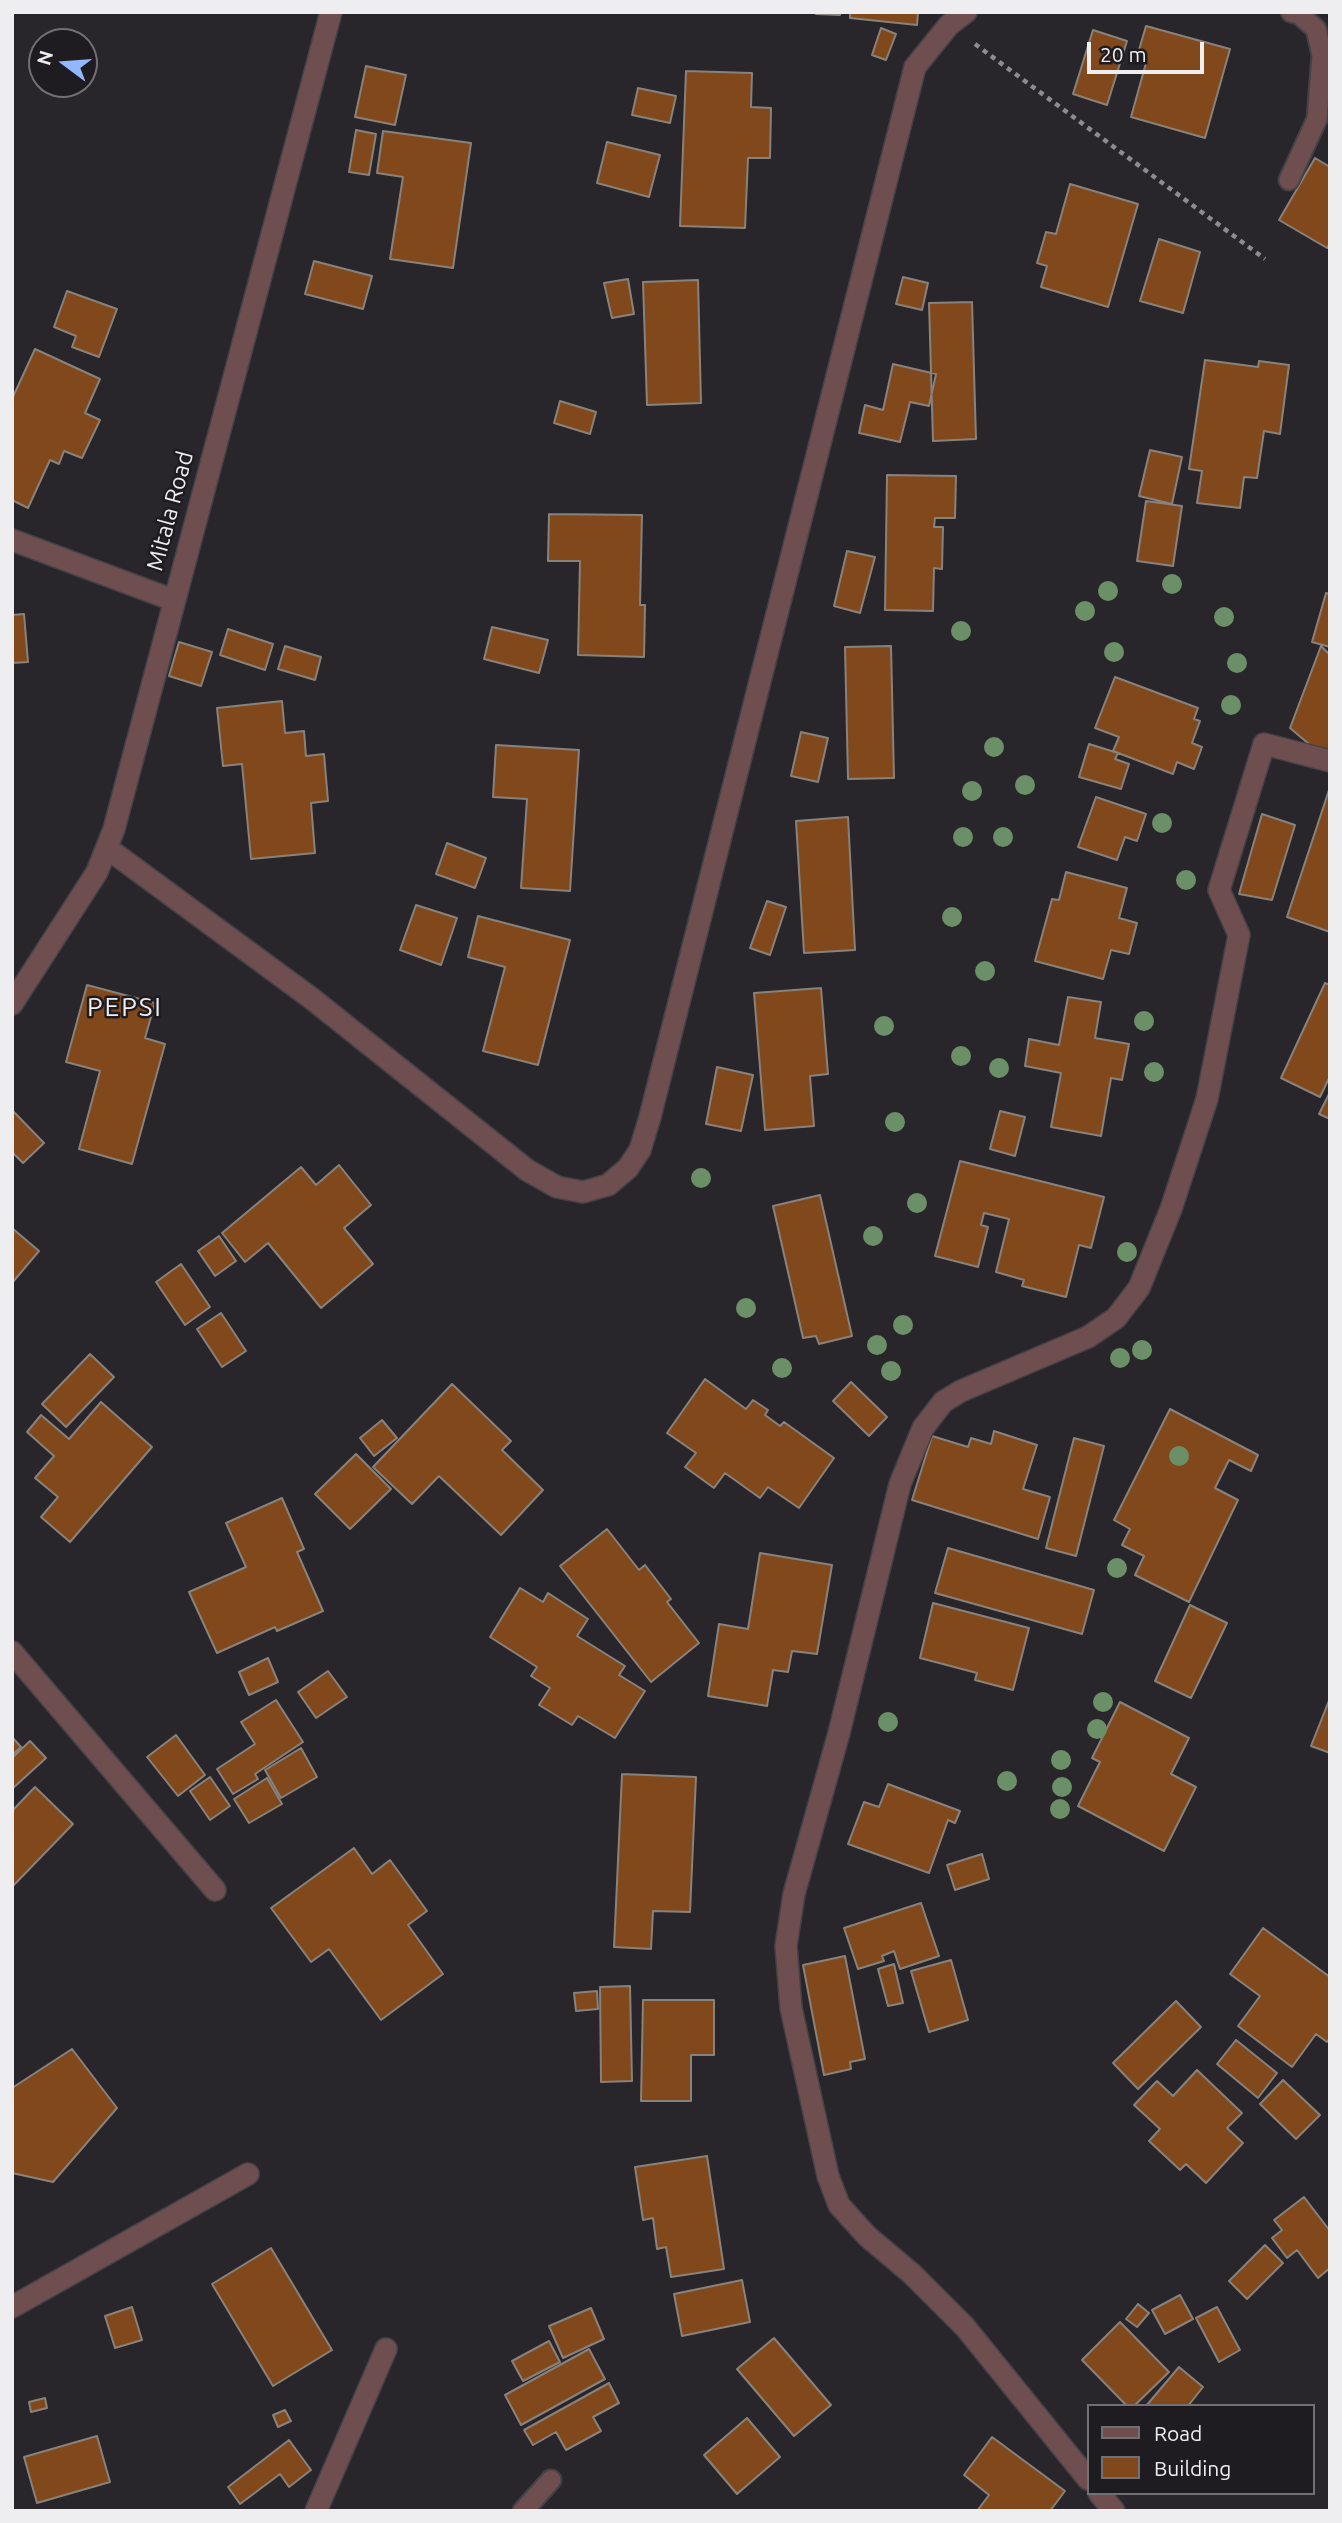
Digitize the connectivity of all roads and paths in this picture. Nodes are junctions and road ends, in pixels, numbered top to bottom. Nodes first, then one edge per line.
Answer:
1 (331, 12) edge
2 (1291, 12) edge
3 (958, 19) edge
4 (1289, 180) dead end
5 (1265, 258) dead end
6 (12, 540) edge
7 (173, 600) junction
8 (1330, 761) edge
9 (107, 848) junction
10 (12, 1004) edge
11 (12, 1652) edge
12 (215, 1890) dead end
13 (248, 2174) dead end
14 (12, 2307) edge
15 (386, 2349) dead end
16 (1086, 2477) edge
17 (551, 2480) dead end
18 (1101, 2495) edge
19 (316, 2511) edge
20 (523, 2511) edge
21 (1114, 2511) edge

1 - 7 street, Mitala Road
2 - 4 lane
3 - 5 path
3 - 9 street
6 - 7 street
7 - 9 street, Mitala Road
8 - 16 street
9 - 10 street, Mitala Road
11 - 12 street
13 - 14 street
15 - 19 street
17 - 20 lane
18 - 21 street

